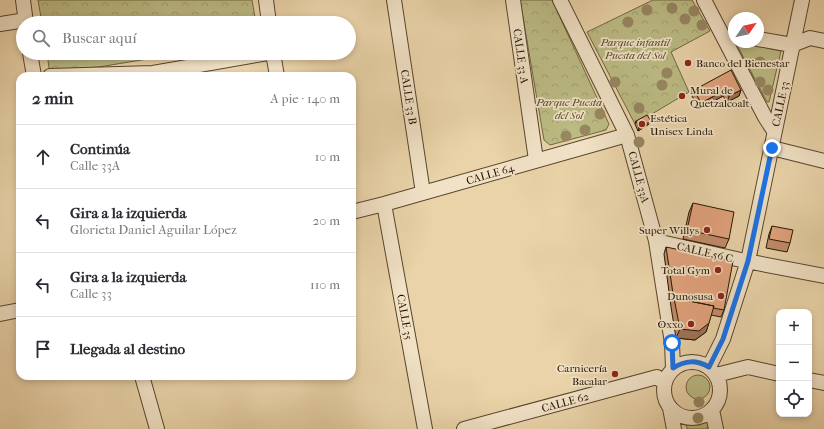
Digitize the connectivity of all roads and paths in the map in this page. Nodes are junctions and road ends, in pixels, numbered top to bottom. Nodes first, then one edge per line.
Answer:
1 (23, 0) edge
2 (266, 0) edge
3 (394, 0) edge
4 (513, 0) edge
5 (560, 0) edge
6 (704, 0) edge
7 (802, 0) edge
8 (25, 16) edge
9 (268, 16) edge
10 (16, 23) edge
11 (0, 24) edge
12 (727, 33) edge
13 (764, 40) edge
14 (824, 41) edge
15 (792, 46) junction
16 (31, 60) edge
17 (230, 60) edge
18 (275, 60) edge
19 (33, 72) edge
20 (164, 72) edge
21 (277, 72) edge
22 (774, 132) junction
23 (628, 135) junction
24 (772, 148) junction
25 (536, 160) junction
26 (824, 161) edge
27 (423, 193) junction
28 (384, 204) junction
29 (356, 211) edge
30 (656, 241) junction
31 (748, 261) junction
32 (824, 276) edge
33 (16, 311) edge
34 (0, 314) edge
35 (673, 368) junction
36 (713, 371) junction
37 (776, 373) edge
38 (143, 380) edge
39 (812, 381) edge
40 (664, 383) junction
41 (824, 383) edge
42 (670, 408) junction
43 (712, 410) junction
44 (157, 429) edge
45 (425, 429) edge
46 (464, 429) edge
47 (674, 429) edge
48 (716, 429) edge

1 - 8 street
2 - 9 street
3 - 27 street, CALLE 33 B
4 - 25 street, CALLE 33 A
5 - 23 street, CALLE 33A
6 - 12 street
7 - 15 street, CALLE 33
10 - 11 street
12 - 22 street
13 - 15 street
14 - 15 street
15 - 22 street, CALLE 33
16 - 19 street
17 - 20 street
18 - 21 street
22 - 24 street, CALLE 33
23 - 25 street, CALLE 64
23 - 30 street, CALLE 33A
24 - 26 street
24 - 31 street, CALLE 33
25 - 27 street, CALLE 64
27 - 28 street, CALLE 64
28 - 29 street, CALLE 64
28 - 45 street, CALLE 35
30 - 31 street, CALLE 56 C
30 - 35 street, CALLE 33A
31 - 32 street, CALLE 56 C
31 - 36 street, CALLE 33
33 - 34 street
35 - 36 street
35 - 40 street
36 - 37 street
36 - 43 street
38 - 44 street
39 - 41 street
40 - 42 street
40 - 46 street, CALLE 62
42 - 43 street
42 - 47 street
43 - 48 street

